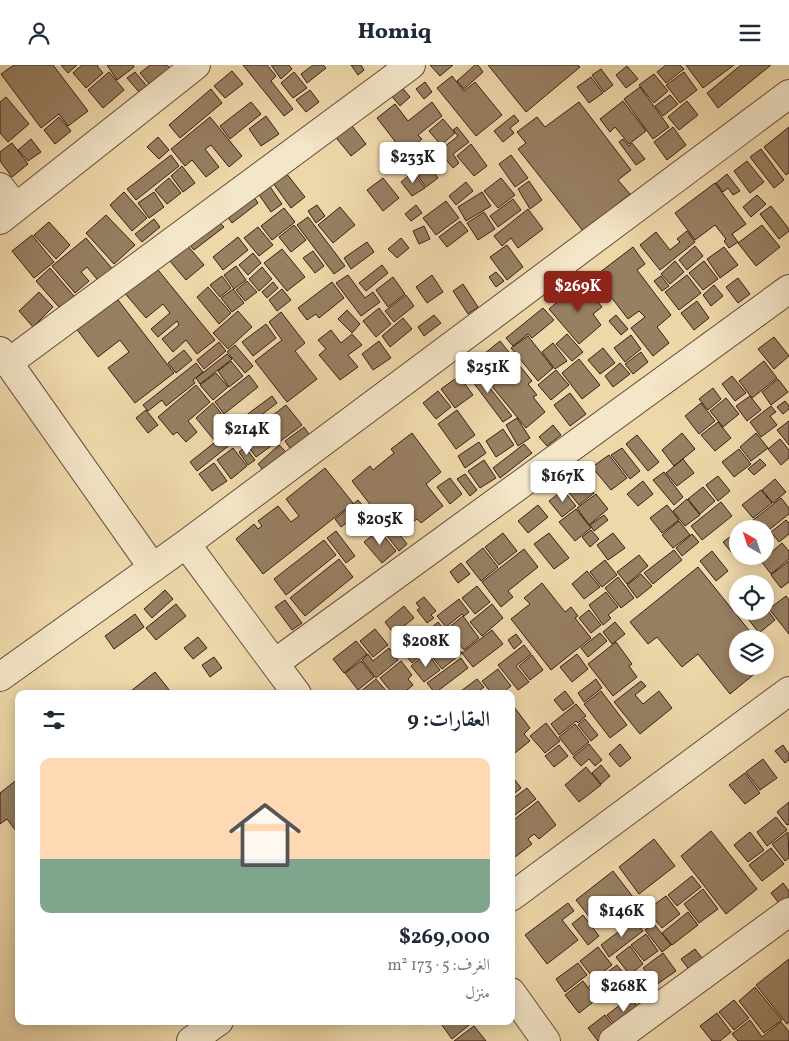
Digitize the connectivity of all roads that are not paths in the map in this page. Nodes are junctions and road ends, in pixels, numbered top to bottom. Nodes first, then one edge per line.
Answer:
1 (196, 65) edge
2 (411, 65) edge
3 (789, 94) edge
4 (5, 205) edge
5 (789, 289) edge
6 (4, 357) edge
7 (186, 544) junction
8 (153, 567) junction
9 (275, 663) junction
10 (0, 677) edge
11 (294, 690) edge
12 (789, 691) edge
13 (515, 894) edge
14 (789, 912) edge
15 (515, 998) edge
16 (213, 1025) edge
17 (191, 1041) edge
18 (546, 1041) edge
19 (613, 1041) edge

1 - 4 street
2 - 6 street
3 - 7 street
5 - 9 street
6 - 8 street
7 - 8 street
7 - 9 street
8 - 10 street
9 - 11 street
12 - 13 street
14 - 19 street
15 - 18 street
16 - 17 street

